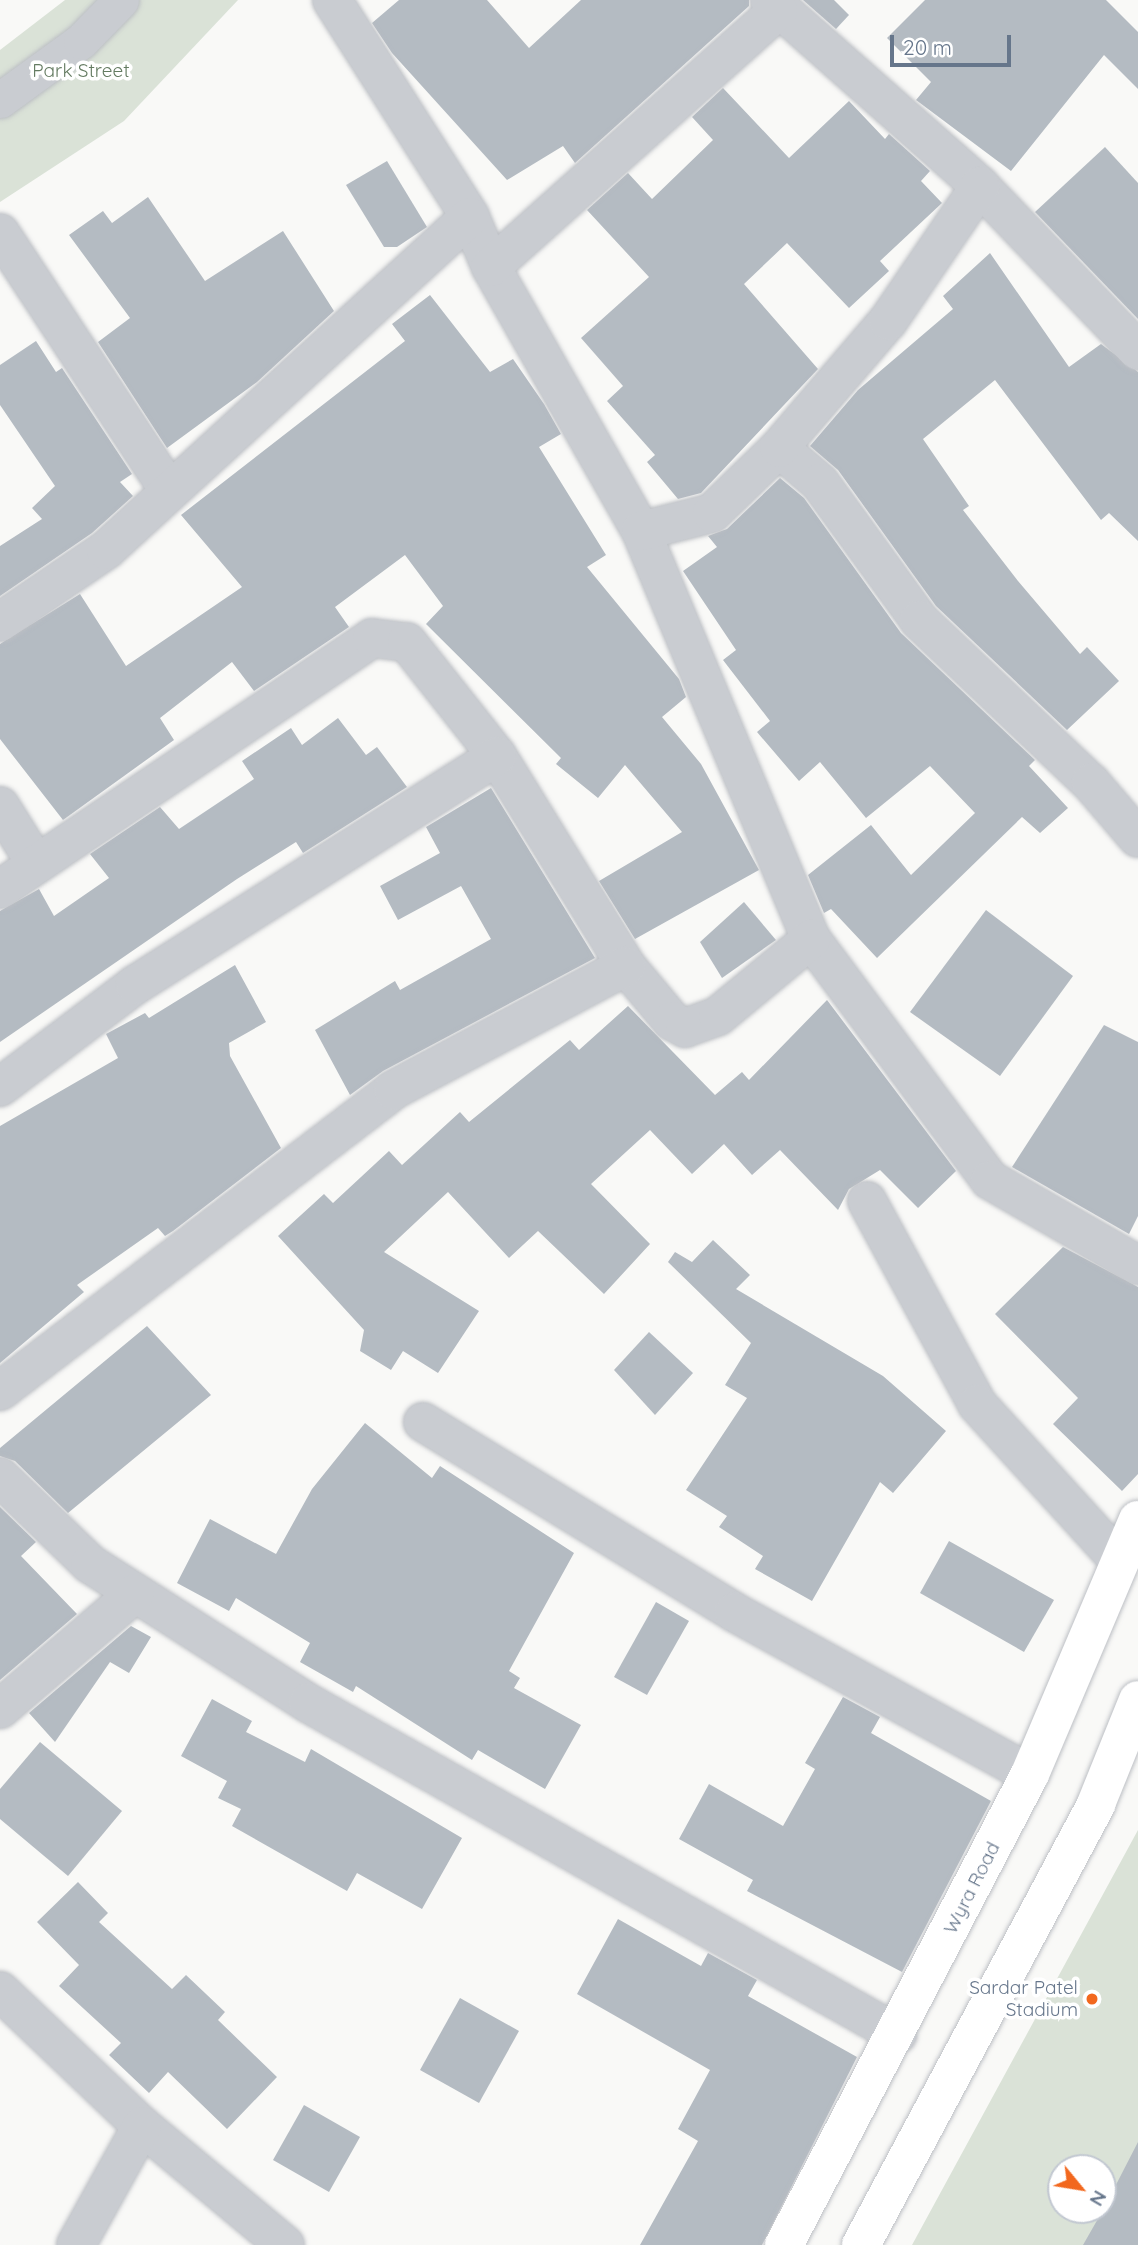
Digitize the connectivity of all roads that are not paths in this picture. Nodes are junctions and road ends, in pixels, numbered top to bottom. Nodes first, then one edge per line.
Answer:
1 (121, 0) edge
2 (332, 0) edge
3 (774, 5) edge
4 (0, 100) edge
5 (980, 186) junction
6 (470, 217) junction
7 (0, 233) edge
8 (491, 267) junction
9 (1138, 351) edge
10 (779, 448) junction
11 (168, 489) junction
12 (641, 531) junction
13 (0, 622) edge
14 (497, 756) junction
15 (0, 806) edge
16 (1138, 838) edge
17 (34, 862) junction
18 (0, 889) edge
19 (811, 939) junction
20 (626, 966) junction
21 (0, 1087) edge
22 (867, 1201) dead end
23 (1138, 1265) edge
24 (0, 1391) edge
25 (423, 1422) dead end
26 (0, 1476) edge
27 (1138, 1520) edge
28 (1117, 1558) junction
29 (134, 1594) junction
30 (1138, 1700) edge
31 (0, 1709) edge
32 (1030, 1774) junction
33 (0, 1990) edge
34 (897, 2034) junction
35 (142, 2126) junction
36 (76, 2245) edge
37 (285, 2245) edge
38 (784, 2245) edge
39 (861, 2245) edge

1 - 4 street
2 - 6 street
3 - 5 street
3 - 8 street
5 - 9 street
5 - 10 street
6 - 8 street
6 - 11 street
7 - 11 street
8 - 12 street
10 - 12 street
10 - 16 street
11 - 13 street
12 - 19 street
14 - 17 street
14 - 20 street
14 - 21 street
15 - 17 street
17 - 18 street
19 - 20 street
19 - 23 street
20 - 24 street
22 - 28 street
25 - 32 street
26 - 29 street
27 - 28 main road, Wyra Road
28 - 32 main road, Wyra Road
29 - 31 street
29 - 34 street
30 - 39 main road
32 - 34 main road, Wyra Road
33 - 35 street
34 - 38 main road, Wyra Road
35 - 36 street
35 - 37 street

